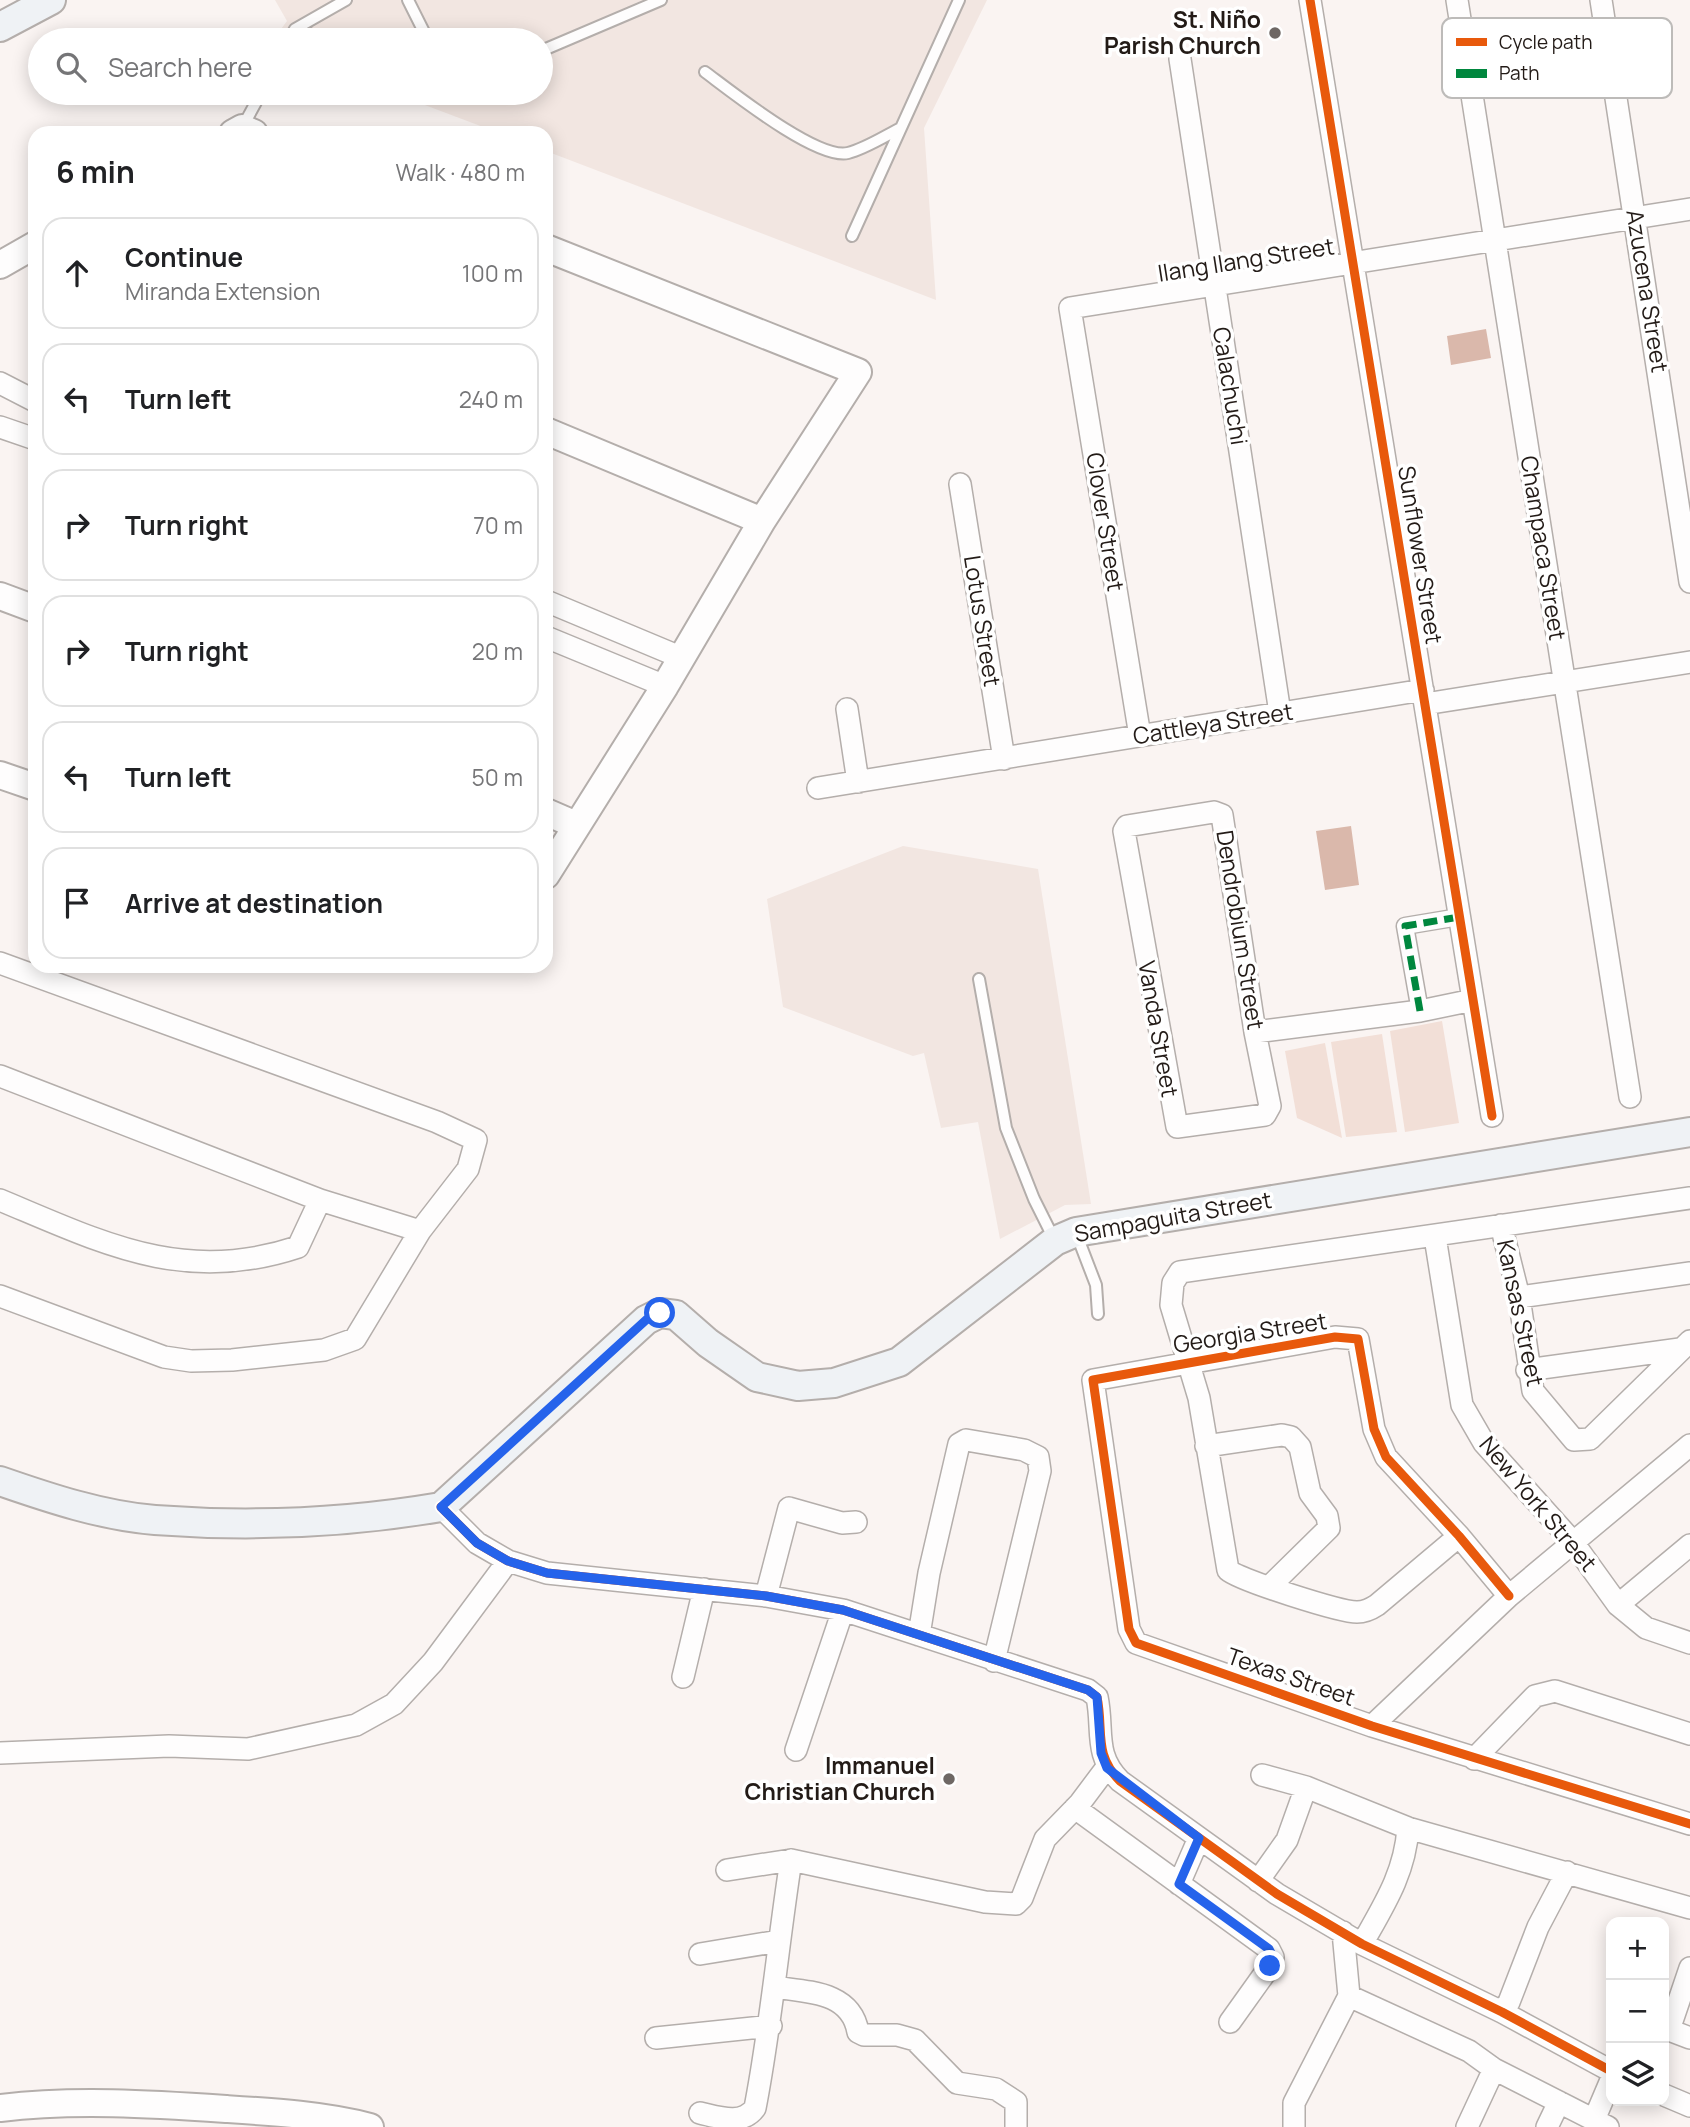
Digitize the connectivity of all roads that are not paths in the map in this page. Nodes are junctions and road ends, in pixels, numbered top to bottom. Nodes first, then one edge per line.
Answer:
1 (51, 0) edge
2 (346, 0) edge
3 (408, 0) edge
4 (660, 0) edge
5 (959, 0) edge
6 (1310, 0) edge
7 (1457, 0) edge
8 (1601, 0) edge
9 (1460, 18) edge
10 (1604, 18) edge
11 (0, 27) edge
12 (297, 28) edge
13 (422, 28) edge
14 (553, 46) edge
15 (1181, 58) dead end
16 (705, 72) dead end
17 (1472, 98) edge
18 (1617, 98) edge
19 (255, 105) edge
20 (245, 126) edge
21 (901, 128) junction
22 (1690, 209) edge
23 (1636, 218) junction
24 (852, 236) dead end
25 (1494, 240) junction
26 (28, 249) edge
27 (553, 251) edge
28 (1353, 263) junction
29 (0, 265) edge
30 (1215, 285) junction
31 (1070, 308) joint
32 (0, 383) edge
33 (28, 397) edge
34 (0, 427) edge
35 (553, 434) edge
36 (28, 437) edge
37 (960, 484) dead end
38 (762, 521) junction
39 (1690, 582) edge
40 (0, 596) edge
41 (553, 604) edge
42 (28, 606) edge
43 (553, 641) edge
44 (680, 657) junction
45 (1690, 662) edge
46 (1565, 682) junction
47 (664, 686) junction
48 (1424, 697) junction
49 (847, 709) dead end
50 (1280, 713) junction
51 (1140, 736) junction
52 (1004, 759) junction
53 (0, 775) edge
54 (858, 782) junction
55 (28, 785) edge
56 (818, 788) dead end
57 (553, 815) edge
58 (576, 825) junction
59 (1124, 831) joint
60 (553, 863) edge
61 (1459, 916) junction
62 (0, 963) edge
63 (979, 979) dead end
64 (1473, 1000) junction
65 (1419, 1011) junction
66 (1255, 1032) junction
67 (0, 1076) edge
68 (1630, 1097) dead end
69 (1270, 1106) joint
70 (1492, 1116) dead end
71 (1690, 1132) edge
72 (1690, 1198) edge
73 (0, 1200) edge
74 (320, 1200) junction
75 (1501, 1225) junction
76 (420, 1231) junction
77 (1065, 1236) junction
78 (1435, 1237) junction
79 (1690, 1273) edge
80 (0, 1296) edge
81 (1519, 1297) junction
82 (1098, 1314) dead end
83 (1685, 1345) edge
84 (1188, 1362) junction
85 (1527, 1370) junction
86 (1093, 1380) joint
87 (1690, 1445) edge
88 (1206, 1446) junction
89 (0, 1481) edge
90 (441, 1507) junction
91 (856, 1522) dead end
92 (1459, 1536) junction
93 (1572, 1541) junction
94 (1690, 1545) edge
95 (508, 1561) junction
96 (1269, 1587) junction
97 (704, 1589) junction
98 (766, 1596) junction
99 (1509, 1596) junction
100 (1618, 1605) junction
101 (843, 1610) junction
102 (919, 1635) junction
103 (1688, 1641) edge
104 (994, 1661) junction
105 (683, 1677) dead end
106 (1372, 1726) junction
107 (1690, 1734) edge
108 (796, 1750) dead end
109 (0, 1752) edge
110 (1474, 1759) junction
111 (1107, 1768) junction
112 (1262, 1775) dead end
113 (1306, 1787) junction
114 (1075, 1808) junction
115 (1690, 1824) edge
116 (1408, 1828) junction
117 (1199, 1838) junction
118 (791, 1860) junction
119 (727, 1870) dead end
120 (1567, 1872) junction
121 (1258, 1881) junction
122 (1179, 1884) junction
123 (1690, 1908) edge
124 (1343, 1932) junction
125 (779, 1941) junction
126 (1362, 1944) junction
127 (700, 1954) dead end
128 (1690, 1968) edge
129 (774, 1987) junction
130 (1349, 1996) junction
131 (1502, 2012) junction
132 (1230, 2022) dead end
133 (771, 2026) junction
134 (656, 2038) dead end
135 (1690, 2038) edge
136 (1606, 2068) edge
137 (1494, 2069) junction
138 (1669, 2097) edge
139 (1559, 2102) junction
140 (1606, 2102) edge
141 (1690, 2106) edge
142 (0, 2108) edge
143 (700, 2113) dead end
144 (1601, 2123) edge
145 (370, 2127) edge
146 (1016, 2127) edge
147 (1294, 2127) edge
148 (1467, 2127) edge
149 (1547, 2127) edge

1 - 11 main road
2 - 12 lane
3 - 13 lane
4 - 14 lane
5 - 21 lane
6 - 28 street, Sunflower Street
7 - 9 street, Champaca Street
8 - 10 street, Azucena Street
15 - 30 street, Calachuchi
16 - 21 lane
17 - 25 street, Champaca Street
18 - 23 street, Azucena Street
19 - 20 lane
21 - 24 lane
22 - 23 street, Ilang Ilang Street
23 - 25 street, Ilang Ilang Street
23 - 39 street, Azucena Street
25 - 28 street, Ilang Ilang Street
25 - 46 street, Champaca Street
26 - 29 street
27 - 38 street
28 - 30 street, Ilang Ilang Street
28 - 48 street, Sunflower Street
30 - 31 street, Ilang Ilang Street
30 - 50 street, Calachuchi
31 - 51 street, Clover Street
32 - 33 street
34 - 36 street
35 - 38 street
37 - 52 street, Lotus Street
38 - 44 street
40 - 42 street
41 - 44 street
43 - 47 street
44 - 47 street
45 - 46 street, Cattleya Street
46 - 48 street, Cattleya Street
46 - 68 street, Champaca Street
47 - 58 street
48 - 50 street, Cattleya Street
48 - 61 street, Sunflower Street
49 - 54 street
50 - 51 street, Cattleya Street
51 - 52 street, Cattleya Street
52 - 54 street, Cattleya Street
53 - 55 street
54 - 56 street, Cattleya Street
57 - 58 street
58 - 60 street
59 - 66 street, Dendrobium Street
59 - 69 street, Vanda Street
61 - 64 street, Sunflower Street
61 - 65 street
62 - 76 street
63 - 77 lane
64 - 65 street
64 - 70 street, Sunflower Street
65 - 66 street
66 - 69 street, Dendrobium Street
67 - 74 street
71 - 77 main road, Sampaguita Street
72 - 75 street, Kansas Street
73 - 74 street
74 - 76 street
75 - 78 street, Kansas Street
75 - 81 street, Kansas Street
76 - 80 street
77 - 82 lane
77 - 90 main road, Sampaguita Street
78 - 84 street, Kansas Street
78 - 93 street, New York Street
79 - 81 street
81 - 85 street, Kansas Street
83 - 85 street
83 - 85 street, Kansas Street
84 - 86 street, Georgia Street
84 - 88 street
84 - 92 street, Georgia Street
86 - 106 street, Texas Street
87 - 93 street
88 - 96 street
88 - 96 street
89 - 90 main road
90 - 95 street
91 - 98 street
92 - 96 street
92 - 99 street, Georgia Street
93 - 99 street
93 - 100 street, New York Street
94 - 100 street
95 - 97 street
95 - 109 street
97 - 98 street
97 - 105 street
98 - 101 street
99 - 106 street
100 - 103 street, New York Street
101 - 102 street
101 - 108 street
102 - 104 street
102 - 104 street
104 - 111 street
106 - 110 street, Texas Street
107 - 110 street
110 - 115 street, Texas Street
111 - 114 street
111 - 117 street
112 - 113 street
113 - 116 street
113 - 121 street
114 - 118 street
114 - 122 street
116 - 120 street
116 - 126 street
117 - 121 street
117 - 122 street
118 - 119 street
118 - 125 street
120 - 123 street
120 - 131 street
121 - 124 street
122 - 132 street
124 - 126 street
124 - 130 street
125 - 127 street
125 - 129 street
126 - 131 street
128 - 135 street
129 - 133 street
129 - 146 street
130 - 137 street
130 - 147 street
131 - 136 street
133 - 134 street
133 - 143 street
137 - 139 street
137 - 148 street
138 - 141 street
139 - 144 street
139 - 149 street
140 - 144 street
142 - 145 street

